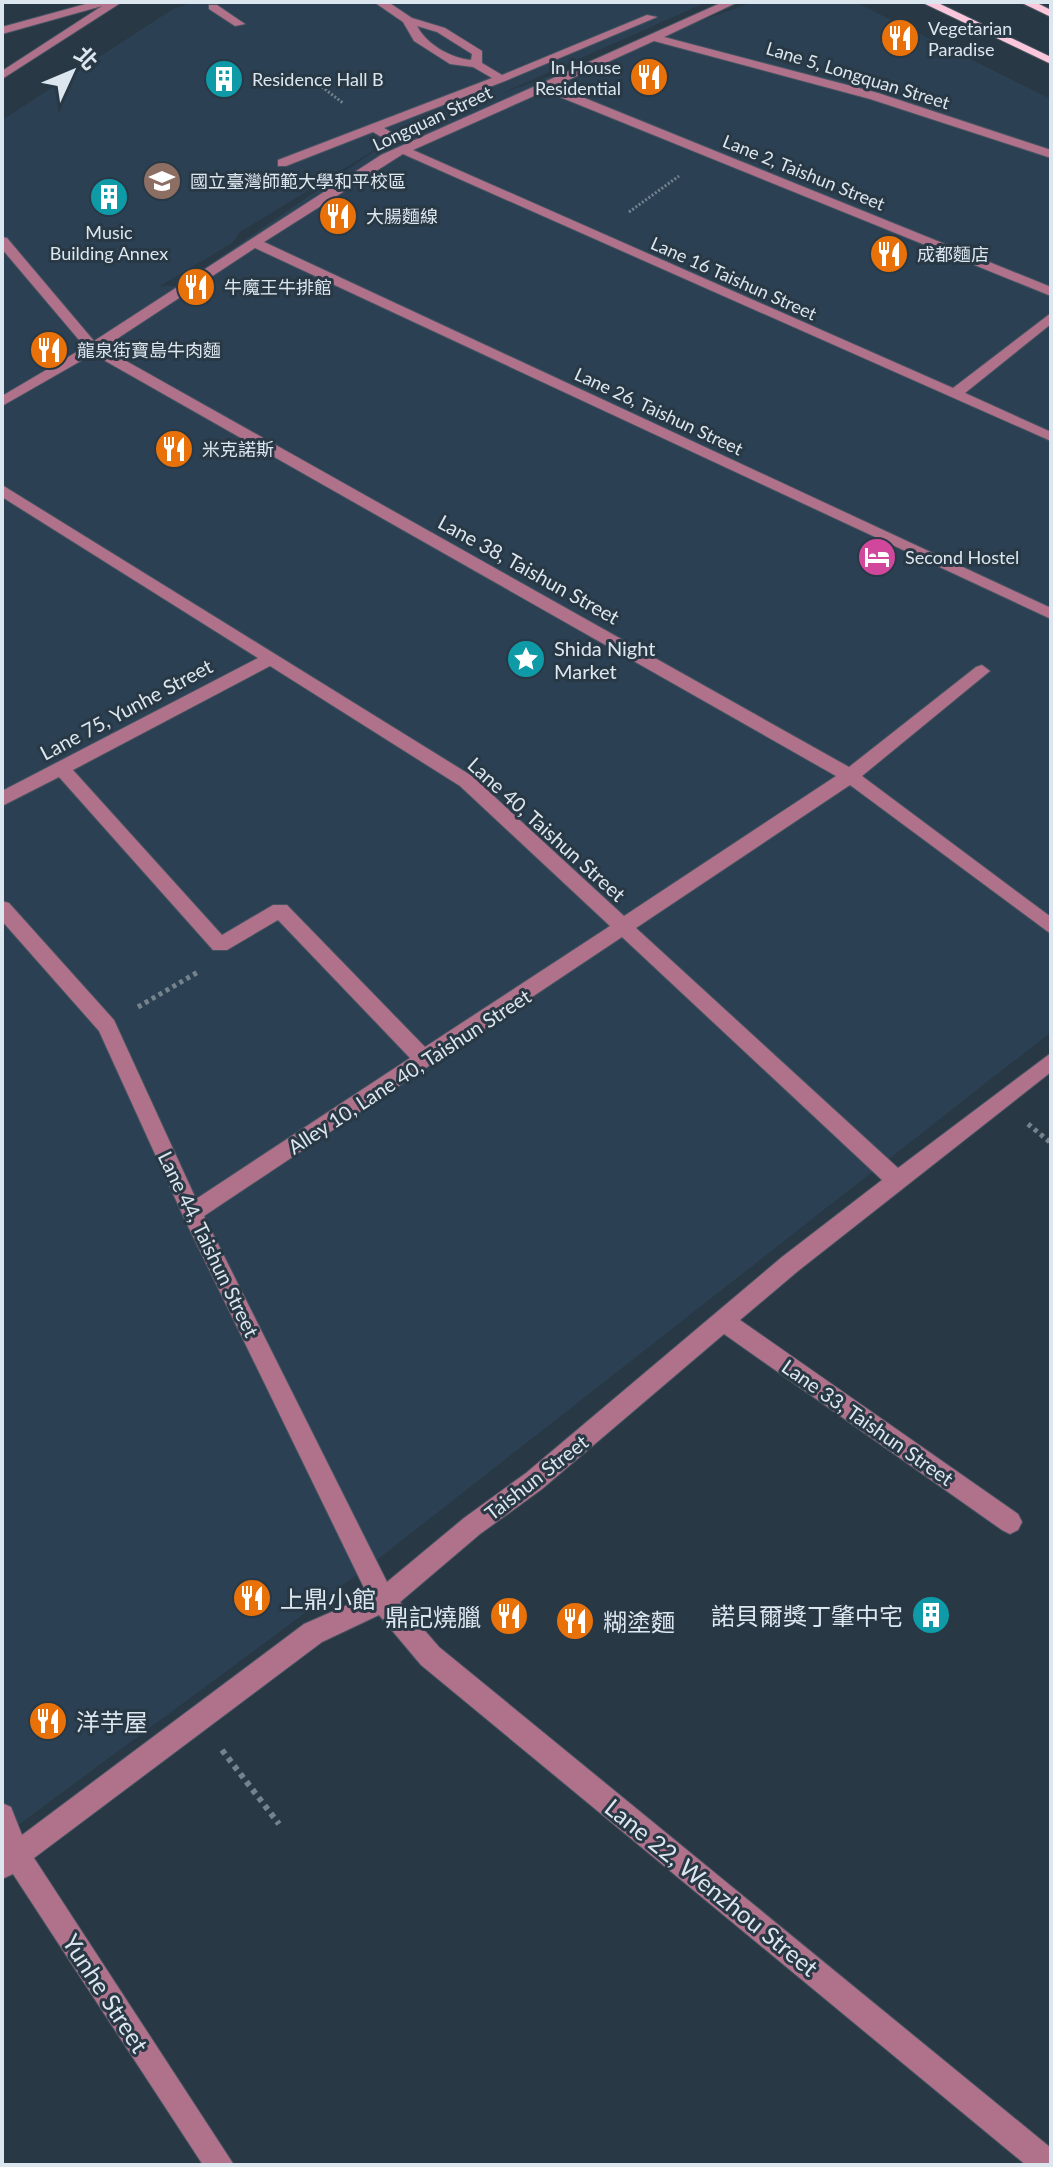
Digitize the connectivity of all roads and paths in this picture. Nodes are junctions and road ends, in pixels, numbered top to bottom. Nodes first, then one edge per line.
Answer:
1 (105, 2) edge
2 (116, 2) edge
3 (226, 2) edge
4 (380, 2) edge
5 (732, 2) edge
6 (927, 2) edge
7 (1026, 2) edge
8 (1051, 14) edge
9 (651, 17) dead end
10 (408, 20) junction
11 (239, 24) dead end
12 (2, 31) edge
13 (652, 37) junction
14 (1051, 61) edge
15 (476, 64) junction
16 (2, 76) edge
17 (501, 79) junction
18 (544, 86) junction
19 (374, 127) junction
20 (398, 144) junction
21 (710, 153) junction
22 (1051, 154) edge
23 (282, 163) dead end
24 (596, 237) junction
25 (2, 241) edge
26 (253, 242) junction
27 (1051, 292) edge
28 (1051, 317) edge
29 (93, 348) junction
30 (954, 395) junction
31 (2, 402) edge
32 (1051, 437) edge
33 (2, 490) edge
34 (1051, 614) edge
35 (271, 658) junction
36 (982, 671) dead end
37 (61, 768) junction
38 (850, 776) junction
39 (2, 799) edge
40 (2, 908) edge
41 (1051, 927) edge
42 (625, 929) junction
43 (220, 945) junction
44 (107, 1026) junction
45 (425, 1060) junction
46 (1051, 1061) edge
47 (897, 1181) junction
48 (192, 1213) junction
49 (725, 1322) junction
50 (1010, 1522) dead end
51 (383, 1601) junction
52 (197, 1718) junction
53 (2, 1816) edge
54 (279, 1824) dead end
55 (9, 1860) edge
56 (1046, 2164) edge
57 (220, 2165) edge

1 - 12 street
2 - 16 street
3 - 11 street
4 - 10 street
5 - 13 street, Longquan Street
6 - 14 main road
7 - 8 main road
9 - 17 street
10 - 15 street
10 - 15 street
13 - 18 street, Longquan Street
13 - 22 street, Lane 5, Longquan Street
15 - 17 street
17 - 19 street
18 - 20 street, Longquan Street
18 - 21 street, Lane 2, Taishun Street
19 - 20 street, Lane 16 Taishun Street
19 - 23 street
20 - 24 street, Lane 16 Taishun Street
20 - 26 street, Longquan Street
21 - 24 path
21 - 27 street, Lane 2, Taishun Street
24 - 30 street, Lane 16 Taishun Street
25 - 29 street
26 - 29 street, Longquan Street
26 - 34 street, Lane 26, Taishun Street
28 - 30 street
29 - 31 street, Longquan Street
29 - 38 street, Lane 38, Taishun Street
30 - 32 street, Lane 16 Taishun Street
33 - 35 street, Lane 40, Taishun Street
35 - 37 street, Lane 75, Yunhe Street
35 - 42 street, Lane 40, Taishun Street
36 - 38 street, Alley 10, Lane 40, Taishun Street
37 - 39 street, Lane 75, Yunhe Street
37 - 43 street
38 - 41 street, Lane 38, Taishun Street
38 - 42 street, Alley 10, Lane 40, Taishun Street
40 - 44 street, Lane 44, Taishun Street
42 - 45 street, Alley 10, Lane 40, Taishun Street
42 - 47 street, Lane 40, Taishun Street
43 - 44 path
43 - 45 street
44 - 48 street, Lane 44, Taishun Street
45 - 48 street, Alley 10, Lane 40, Taishun Street
46 - 47 street, Taishun Street
47 - 49 street, Taishun Street
48 - 51 street, Lane 44, Taishun Street
49 - 50 street, Lane 33, Taishun Street
49 - 51 street, Taishun Street
51 - 52 street, Taishun Street
51 - 56 street, Lane 22, Wenzhou Street
52 - 54 path
52 - 55 street, Taishun Street
53 - 55 street, Yunhe Street
55 - 57 street, Yunhe Street

